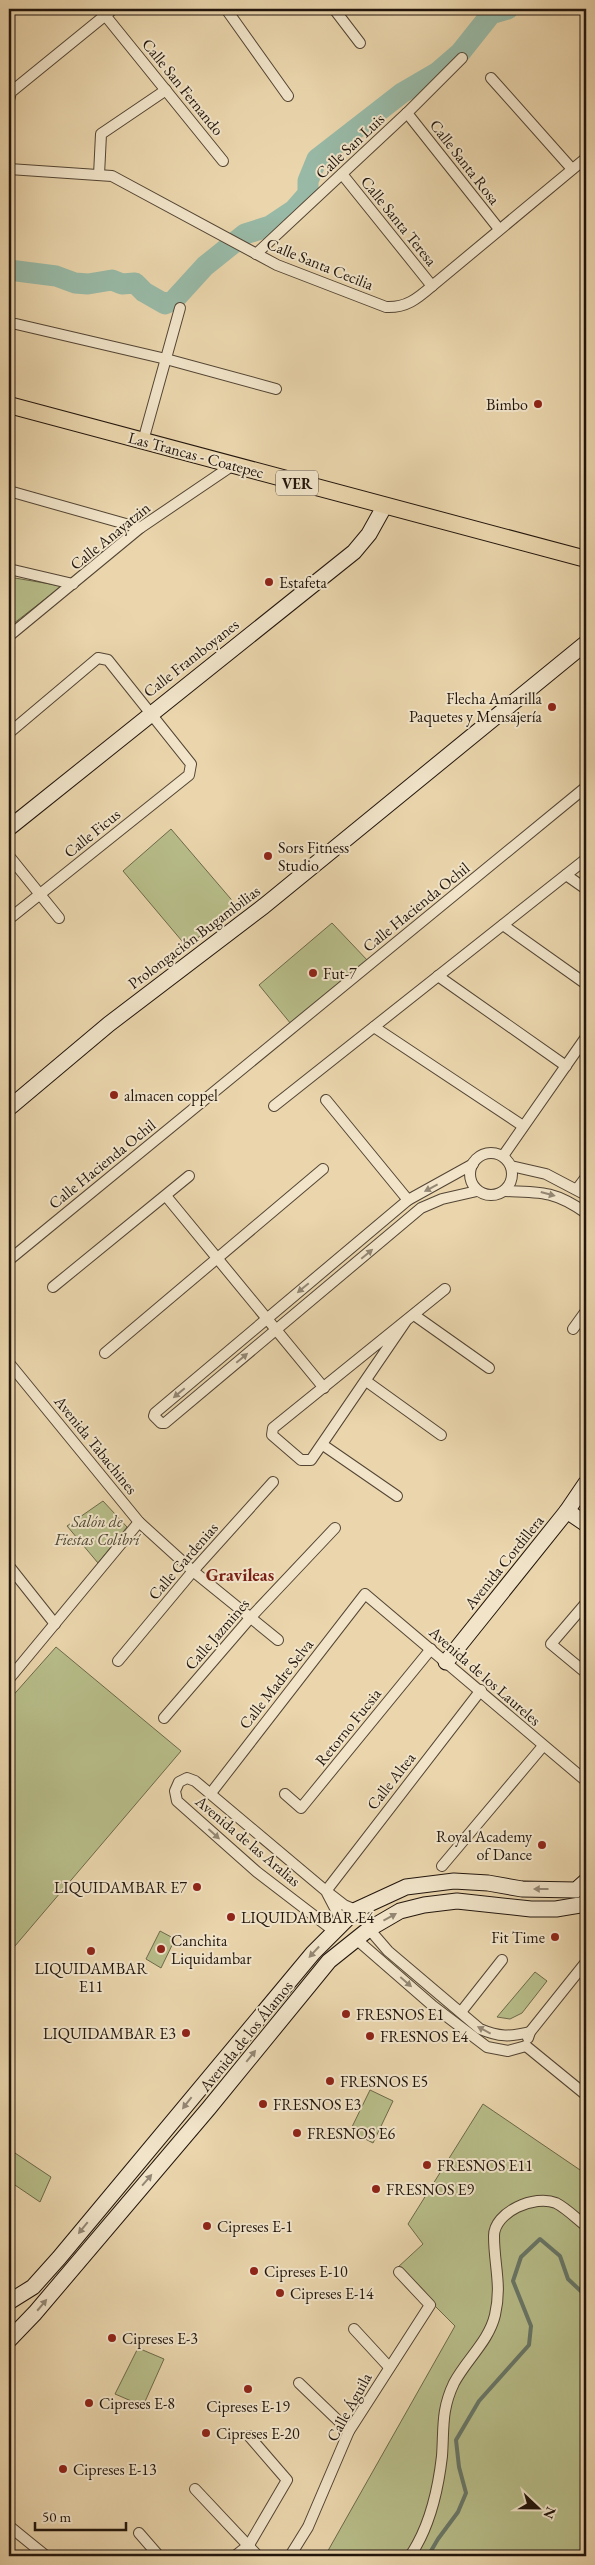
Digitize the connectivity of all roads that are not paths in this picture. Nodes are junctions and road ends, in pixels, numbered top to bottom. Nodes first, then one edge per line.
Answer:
1 (226, 9) edge
2 (334, 9) edge
3 (106, 11) edge
4 (360, 43) dead end
5 (462, 58) dead end
6 (491, 78) dead end
7 (166, 90) junction
8 (288, 96) dead end
9 (9, 100) edge
10 (407, 113) junction
11 (586, 158) edge
12 (223, 161) dead end
13 (9, 169) edge
14 (572, 169) junction
15 (342, 174) junction
16 (98, 175) junction
17 (499, 229) junction
18 (256, 254) junction
19 (432, 286) junction
20 (180, 308) dead end
21 (16, 324) dead end
22 (166, 359) junction
23 (276, 389) dead end
24 (9, 406) edge
25 (143, 441) junction
26 (233, 465) junction
27 (9, 492) edge
28 (384, 507) junction
29 (140, 528) junction
30 (586, 559) edge
31 (9, 569) edge
32 (73, 584) junction
33 (9, 636) edge
34 (586, 643) edge
35 (151, 713) junction
36 (9, 733) edge
37 (586, 787) edge
38 (9, 828) edge
39 (9, 856) edge
40 (586, 859) edge
41 (566, 875) junction
42 (586, 889) edge
43 (40, 894) junction
44 (58, 918) dead end
45 (9, 919) edge
46 (502, 925) junction
47 (438, 976) junction
48 (586, 984) edge
49 (374, 1027) junction
50 (586, 1037) edge
51 (566, 1066) junction
52 (326, 1100) dead end
53 (274, 1106) dead end
54 (9, 1108) edge
55 (523, 1126) junction
56 (502, 1156) junction
57 (473, 1164) junction
58 (511, 1166) junction
59 (323, 1169) dead end
60 (189, 1176) dead end
61 (586, 1177) edge
62 (477, 1191) junction
63 (505, 1191) junction
64 (582, 1192) edge
65 (166, 1196) junction
66 (408, 1200) junction
67 (586, 1212) edge
68 (373, 1229) junction
69 (382, 1240) junction
70 (216, 1259) junction
71 (9, 1260) edge
72 (53, 1287) dead end
73 (445, 1289) dead end
74 (586, 1311) edge
75 (410, 1318) junction
76 (266, 1320) junction
77 (573, 1329) dead end
78 (275, 1330) junction
79 (105, 1353) dead end
80 (9, 1363) edge
81 (489, 1368) dead end
82 (366, 1381) junction
83 (324, 1388) junction
84 (441, 1435) dead end
85 (323, 1445) junction
86 (273, 1482) dead end
87 (586, 1483) edge
88 (397, 1496) dead end
89 (582, 1500) edge
90 (567, 1511) junction
91 (139, 1522) junction
92 (586, 1524) edge
93 (334, 1528) dead end
94 (9, 1566) edge
95 (193, 1571) junction
96 (365, 1594) joint
97 (586, 1603) edge
98 (251, 1617) junction
99 (55, 1624) junction
100 (278, 1640) dead end
101 (431, 1649) junction
102 (118, 1661) dead end
103 (446, 1662) junction
104 (586, 1673) edge
105 (9, 1679) edge
106 (480, 1690) junction
107 (164, 1718) dead end
108 (543, 1746) junction
109 (586, 1781) edge
110 (211, 1793) junction
111 (285, 1794) dead end
112 (442, 1866) dead end
113 (586, 1881) edge
114 (326, 1891) junction
115 (586, 1904) edge
116 (356, 1910) junction
117 (369, 1929) junction
118 (334, 1931) junction
119 (356, 1939) junction
120 (502, 1960) dead end
121 (586, 1962) edge
122 (461, 2012) junction
123 (530, 2032) junction
124 (526, 2046) junction
125 (586, 2095) edge
126 (586, 2226) edge
127 (398, 2272) dead end
128 (9, 2302) edge
129 (354, 2330) dead end
130 (9, 2340) edge
131 (389, 2366) junction
132 (299, 2383) dead end
133 (349, 2431) junction
134 (249, 2436) dead end
135 (195, 2489) dead end
136 (9, 2526) edge
137 (139, 2533) dead end
138 (249, 2546) junction
139 (46, 2556) edge
140 (159, 2556) edge
141 (235, 2556) edge
142 (258, 2556) edge
143 (290, 2556) edge
144 (410, 2556) edge

1 - 8 street
2 - 4 street
3 - 7 street, Calle San Fernando
3 - 9 street
5 - 10 street, Calle San Luis
6 - 14 street
7 - 12 street, Calle San Fernando
7 - 16 street
10 - 15 street, Calle San Luis
10 - 17 street, Calle Santa Rosa
11 - 14 street, Calle Santa Cecilia
13 - 16 street, Calle Santa Cecilia
14 - 17 street, Calle Santa Cecilia
15 - 18 street, Calle San Luis
15 - 19 street, Calle Santa Teresa
16 - 18 street, Calle Santa Cecilia
17 - 19 street, Calle Santa Cecilia
18 - 19 street, Calle Santa Cecilia
20 - 22 street
21 - 22 street
22 - 23 street
22 - 25 street
24 - 25 main road, Las Trancas - Coatepec / VER
25 - 26 main road, Las Trancas - Coatepec / VER
26 - 28 main road, Las Trancas - Coatepec / VER
26 - 29 street, Calle Anayatzin
27 - 29 street
28 - 30 main road, Las Trancas - Coatepec / VER
28 - 35 street, Calle Framboyanes
29 - 32 street, Calle Anayatzin
31 - 32 street
32 - 33 street, Calle Anayatzin
34 - 54 street, Prolongación Bugambilias
35 - 36 street
35 - 38 street, Calle Framboyanes
35 - 43 street, Calle Ficus
37 - 71 street, Calle Hacienda Ochil
39 - 43 street
40 - 41 street
41 - 42 street
41 - 46 street
43 - 44 street
43 - 45 street, Calle Ficus
46 - 47 street
46 - 48 street
47 - 49 street
47 - 51 street
49 - 53 street
49 - 55 street
50 - 51 street
51 - 55 street
52 - 66 street
55 - 56 street
56 - 57 street
56 - 58 street
57 - 62 street
57 -> 66 street
58 - 63 street
58 - 64 street
59 - 70 street
60 - 65 street
61 - 64 street
62 - 63 street
62 - 69 street
63 -> 67 street
65 - 70 street
65 - 72 street
66 - 68 street
68 - 69 street
68 -> 76 street
78 -> 69 street
70 - 76 street
70 - 79 street
73 - 75 street
74 - 77 street
75 - 81 street
75 - 82 street
75 - 83 street
76 - 78 street
76 -> 78 street
78 - 83 street
80 - 91 street, Avenida Tabachines
82 - 84 street
82 - 85 street
83 - 85 street
85 - 88 street
86 - 95 street, Calle Gardenias
87 - 89 street, Avenida Cordillera
89 - 90 street, Avenida Cordillera
90 - 92 street
90 - 103 street, Avenida Cordillera
91 - 95 street, Avenida Tabachines
91 - 99 street
93 - 98 street, Calle Jazmines
94 - 99 street
95 - 98 street, Avenida Tabachines
95 - 102 street, Calle Gardenias
96 - 101 street, Avenida de los Laureles
96 - 110 street, Calle Madre Selva
97 - 104 street
98 - 100 street, Avenida Tabachines
98 - 107 street, Calle Jazmines
99 - 105 street
101 - 103 street, Avenida de los Laureles
101 - 111 street, Retorno Fucsia
103 - 106 street, Avenida de los Laureles
106 - 108 street, Avenida de los Laureles
106 - 114 street, Calle Altea
108 - 109 street, Avenida de los Laureles
108 - 112 street
110 - 114 street, Avenida de las Aralias
110 -> 118 street, Avenida de las Aralias
113 -> 116 street, Avenida de los Álamos
114 - 116 street, Avenida de las Aralias
114 - 118 street, Avenida de las Aralias
117 -> 115 street, Avenida de los Álamos
116 - 118 street, Avenida de los Álamos
117 - 119 street, Avenida de los Álamos
117 - 122 street
118 -> 128 street, Avenida de los Álamos
119 -> 124 street
130 -> 119 street, Avenida de los Álamos
120 - 122 street
121 - 123 street
123 -> 122 street
123 - 124 street
124 - 125 street
126 - 144 street
127 - 131 street, Calle Águila
129 - 131 street
131 - 133 street, Calle Águila
132 - 133 street
133 - 143 street, Calle Águila
134 - 138 street
135 - 138 street
136 - 139 street
137 - 140 street
138 - 141 street
138 - 142 street

